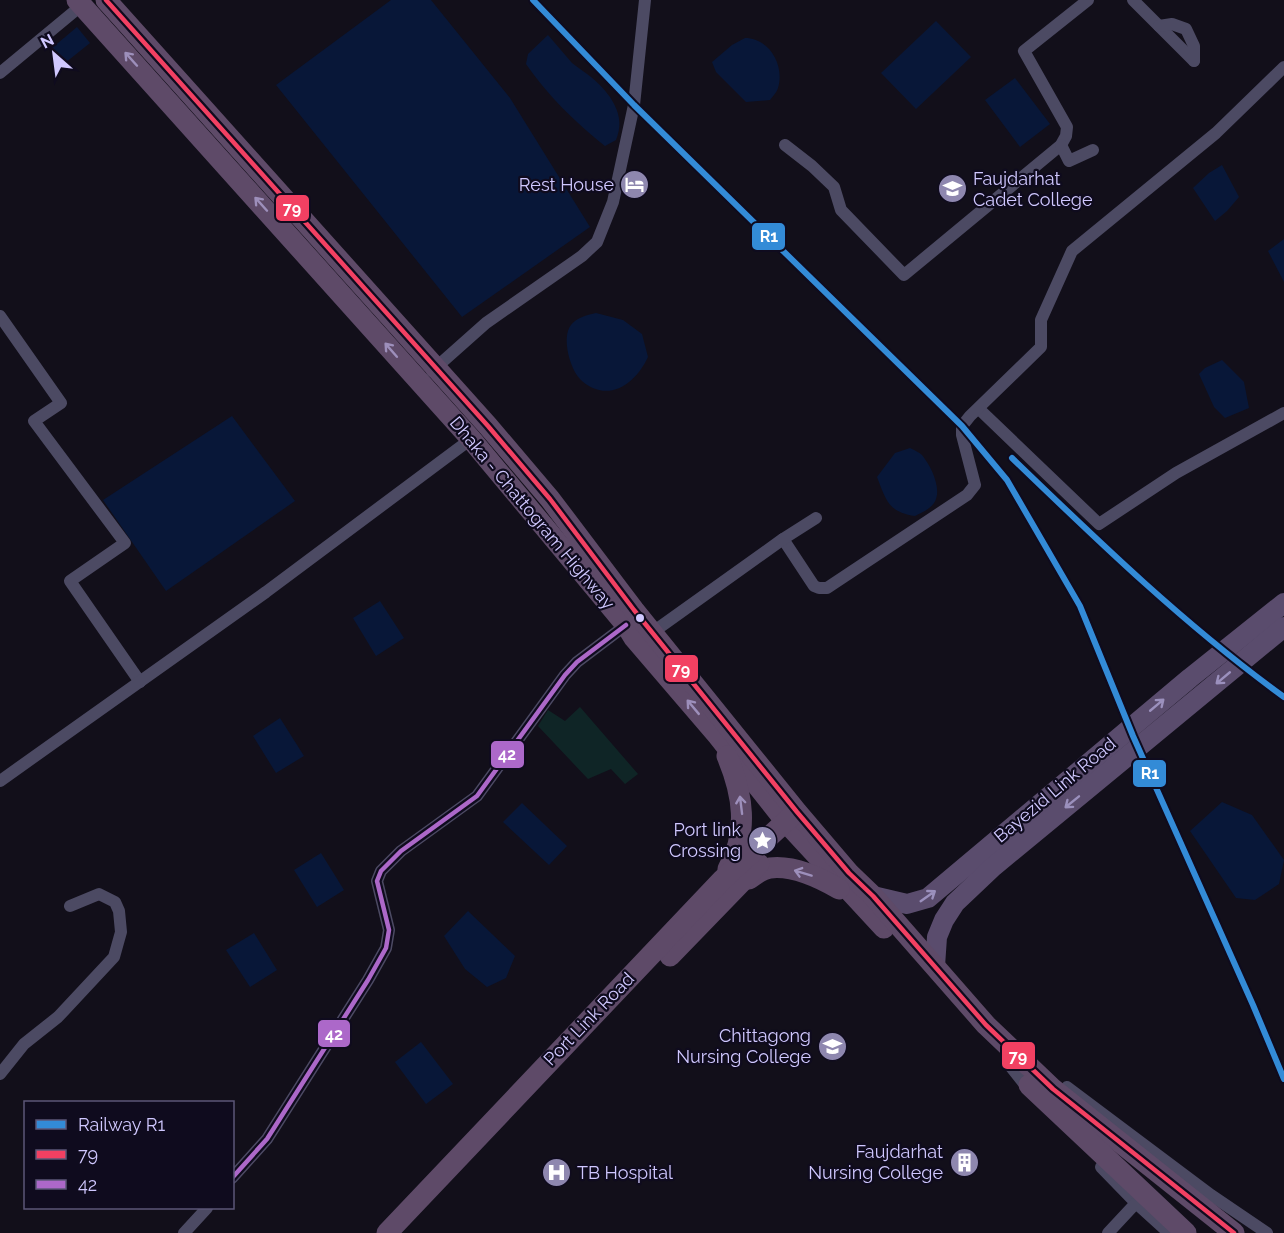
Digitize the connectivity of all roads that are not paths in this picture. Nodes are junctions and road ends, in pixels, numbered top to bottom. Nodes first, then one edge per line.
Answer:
1 (106, 0) edge
2 (645, 0) edge
3 (1088, 0) edge
4 (1133, 0) edge
5 (79, 3) edge
6 (1159, 26) dead end
7 (1284, 67) edge
8 (0, 73) edge
9 (1061, 145) junction
10 (785, 146) dead end
11 (1093, 150) dead end
12 (0, 316) edge
13 (435, 368) junction
14 (420, 383) junction
15 (979, 409) junction
16 (1284, 413) edge
17 (471, 439) junction
18 (816, 518) dead end
19 (783, 539) junction
20 (1284, 603) edge
21 (626, 625) junction
22 (1284, 627) edge
23 (653, 632) junction
24 (140, 682) junction
25 (718, 736) junction
26 (0, 781) edge
27 (795, 821) junction
28 (727, 885) junction
29 (864, 897) junction
30 (70, 906) dead end
31 (935, 966) junction
32 (1011, 1067) junction
33 (0, 1074) edge
34 (1047, 1094) junction
35 (234, 1176) edge
36 (1136, 1203) junction
37 (206, 1209) edge
38 (184, 1233) edge
39 (387, 1233) edge
40 (401, 1233) edge
41 (1108, 1233) edge
42 (1169, 1233) edge
43 (1186, 1233) edge
44 (1234, 1233) edge
45 (1267, 1233) edge

1 - 13 highway, Dhaka - Chattogram Highway
2 - 13 street
3 - 9 street
4 - 6 street
5 - 8 street
14 -> 5 highway, Dhaka - Chattogram Highway
7 - 15 street
9 - 10 street
9 - 11 street
12 - 24 street
13 - 14 street
13 - 23 highway, Dhaka - Chattogram Highway
14 - 17 highway, Dhaka - Chattogram Highway
15 - 16 street
15 - 19 street
17 - 21 highway, Dhaka - Chattogram Highway
17 - 24 street
18 - 19 street
19 - 23 street
29 -> 20 main road, Bayezid Link Road
25 -> 21 highway, Dhaka - Chattogram Highway
21 - 35 street
22 -> 31 main road, Bayezid Link Road
23 - 27 highway, Dhaka - Chattogram Highway
24 - 26 street
25 - 27 highway, Dhaka - Chattogram Highway
28 -> 25 highway
27 - 28 highway, Port Link Road
27 - 29 highway, Dhaka - Chattogram Highway
29 -> 28 highway
28 - 39 highway, Port Link Road
28 - 40 highway, Port Link Road
29 - 31 highway, Dhaka - Chattogram Highway
29 - 32 highway, Dhaka - Chattogram Highway
30 - 33 street
31 - 34 highway, Dhaka - Chattogram Highway
32 - 34 highway, Dhaka - Chattogram Highway
32 - 36 street
34 - 43 highway, Dhaka - Chattogram Highway
34 - 44 highway, Dhaka - Chattogram Highway
34 - 45 street
36 - 41 street
36 - 42 street
37 - 38 street

